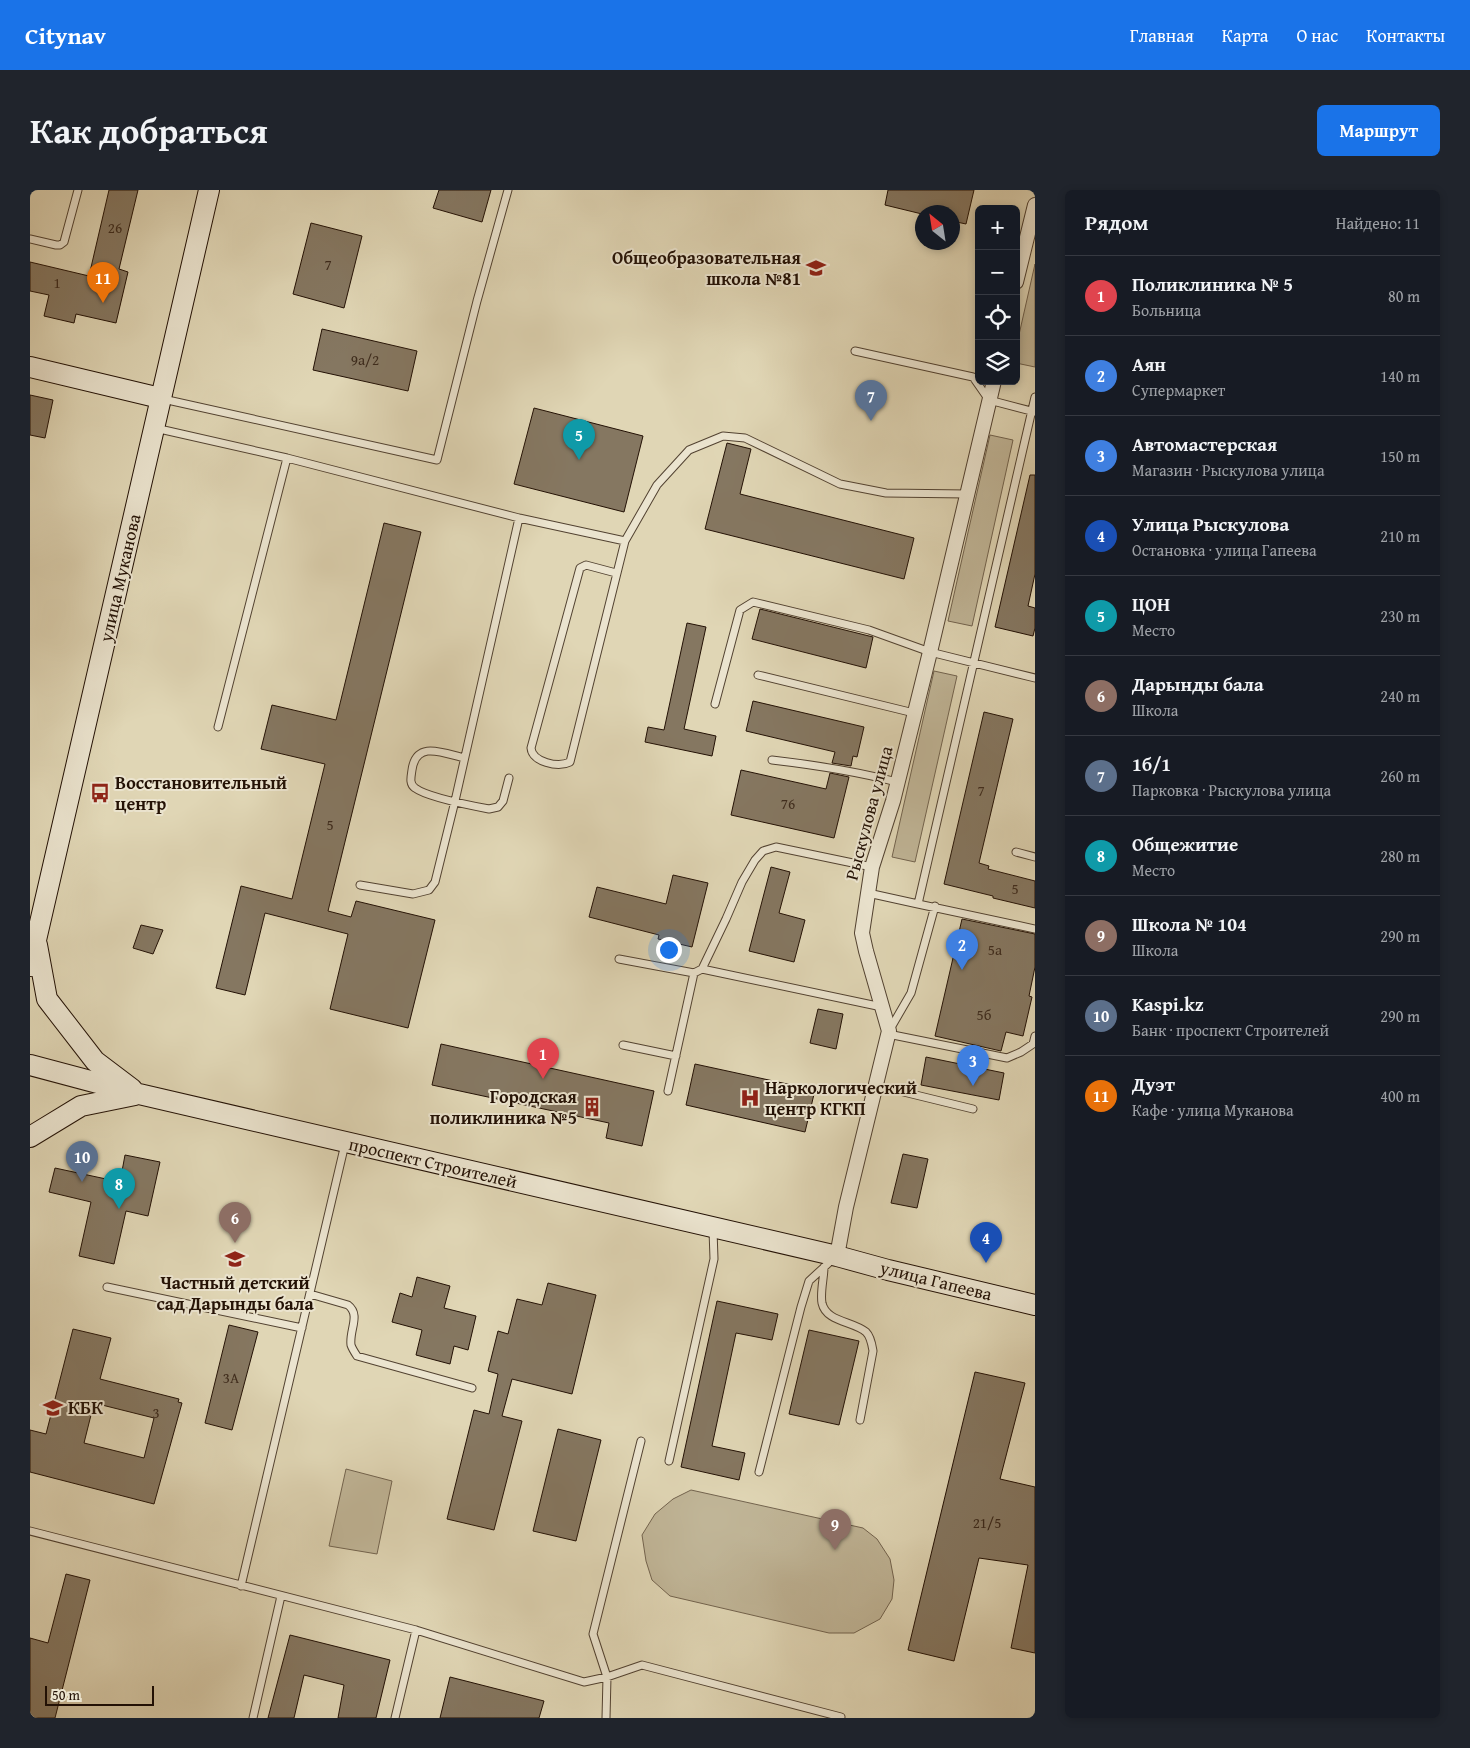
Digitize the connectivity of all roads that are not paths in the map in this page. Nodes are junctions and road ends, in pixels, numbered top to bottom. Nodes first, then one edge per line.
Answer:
1 (78, 190) edge
2 (210, 190) edge
3 (508, 190) edge
4 (1035, 205) edge
5 (30, 239) edge
6 (1020, 260) edge
7 (855, 351) dead end
8 (30, 367) edge
9 (993, 385) edge
10 (1035, 397) edge
11 (160, 398) junction
12 (989, 400) junction
13 (1033, 411) edge
14 (154, 428) junction
15 (287, 458) junction
16 (967, 494) junction
17 (518, 518) junction
18 (624, 541) junction
19 (616, 573) junction
20 (930, 652) junction
21 (973, 662) junction
22 (758, 675) dead end
23 (1035, 678) edge
24 (716, 704) dead end
25 (914, 713) junction
26 (218, 727) dead end
27 (464, 758) junction
28 (772, 760) dead end
29 (509, 778) dead end
30 (897, 782) junction
31 (455, 802) junction
32 (1016, 852) dead end
33 (1035, 856) edge
34 (872, 867) junction
35 (360, 885) dead end
36 (867, 892) junction
37 (918, 904) junction
38 (936, 906) junction
39 (1035, 929) edge
40 (33, 941) edge
41 (619, 959) dead end
42 (30, 966) edge
43 (702, 969) junction
44 (694, 973) junction
45 (882, 1007) junction
46 (888, 1033) junction
47 (1035, 1036) edge
48 (623, 1045) dead end
49 (676, 1056) junction
50 (30, 1065) edge
51 (875, 1084) junction
52 (668, 1091) dead end
53 (139, 1094) junction
54 (973, 1109) dead end
55 (30, 1138) edge
56 (345, 1143) junction
57 (713, 1227) junction
58 (831, 1261) junction
59 (107, 1287) dead end
60 (310, 1294) junction
61 (1035, 1305) edge
62 (302, 1328) junction
63 (472, 1388) dead end
64 (860, 1420) dead end
65 (641, 1441) dead end
66 (669, 1461) dead end
67 (759, 1472) dead end
68 (30, 1532) edge
69 (241, 1586) junction
70 (281, 1596) junction
71 (416, 1630) junction
72 (607, 1677) junction
73 (841, 1717) edge
74 (253, 1718) edge
75 (394, 1718) edge
76 (606, 1718) edge

1 - 5 lane
2 - 11 main road, улица Муканова
3 - 11 lane
4 - 6 street
7 - 12 lane
8 - 11 main road
9 - 12 street, Рыскулова улица
10 - 13 lane
11 - 14 main road, улица Муканова
12 - 13 lane
12 - 16 street, Рыскулова улица
13 - 21 lane
14 - 15 lane
14 - 40 main road, улица Муканова
15 - 17 lane
15 - 26 lane
16 - 18 lane
16 - 20 street, Рыскулова улица
17 - 18 lane
17 - 27 lane
18 - 19 lane
19 - 19 lane
20 - 21 lane
20 - 24 lane
20 - 25 street, Рыскулова улица
21 - 23 lane
21 - 37 lane
22 - 25 lane
25 - 30 street, Рыскулова улица
27 - 31 lane
27 - 31 lane
28 - 30 lane
29 - 31 lane
30 - 34 street, Рыскулова улица
31 - 35 lane
32 - 33 lane
34 - 36 street, Рыскулова улица
34 - 43 lane
36 - 37 lane
36 - 45 street, Рыскулова улица
37 - 38 lane
38 - 39 lane
38 - 46 lane
40 - 42 main road, улица Муканова
40 - 53 main road
41 - 44 lane
43 - 44 lane
43 - 45 lane
44 - 49 lane
45 - 46 street, Рыскулова улица
46 - 47 lane
46 - 51 street
48 - 49 lane
49 - 52 lane
50 - 53 main road, проспект Строителей
51 - 54 lane
51 - 58 street
53 - 55 main road
53 - 56 main road, проспект Строителей
56 - 57 main road, проспект Строителей
56 - 60 lane
57 - 58 main road, проспект Строителей
57 - 66 lane
58 - 61 main road, улица Гапеева
58 - 64 lane
58 - 67 lane
59 - 62 lane
60 - 62 lane
60 - 63 lane
62 - 69 lane
65 - 72 lane
68 - 69 lane
69 - 70 lane
70 - 71 lane
70 - 74 lane
71 - 72 lane
71 - 75 lane
72 - 73 lane
72 - 76 lane

